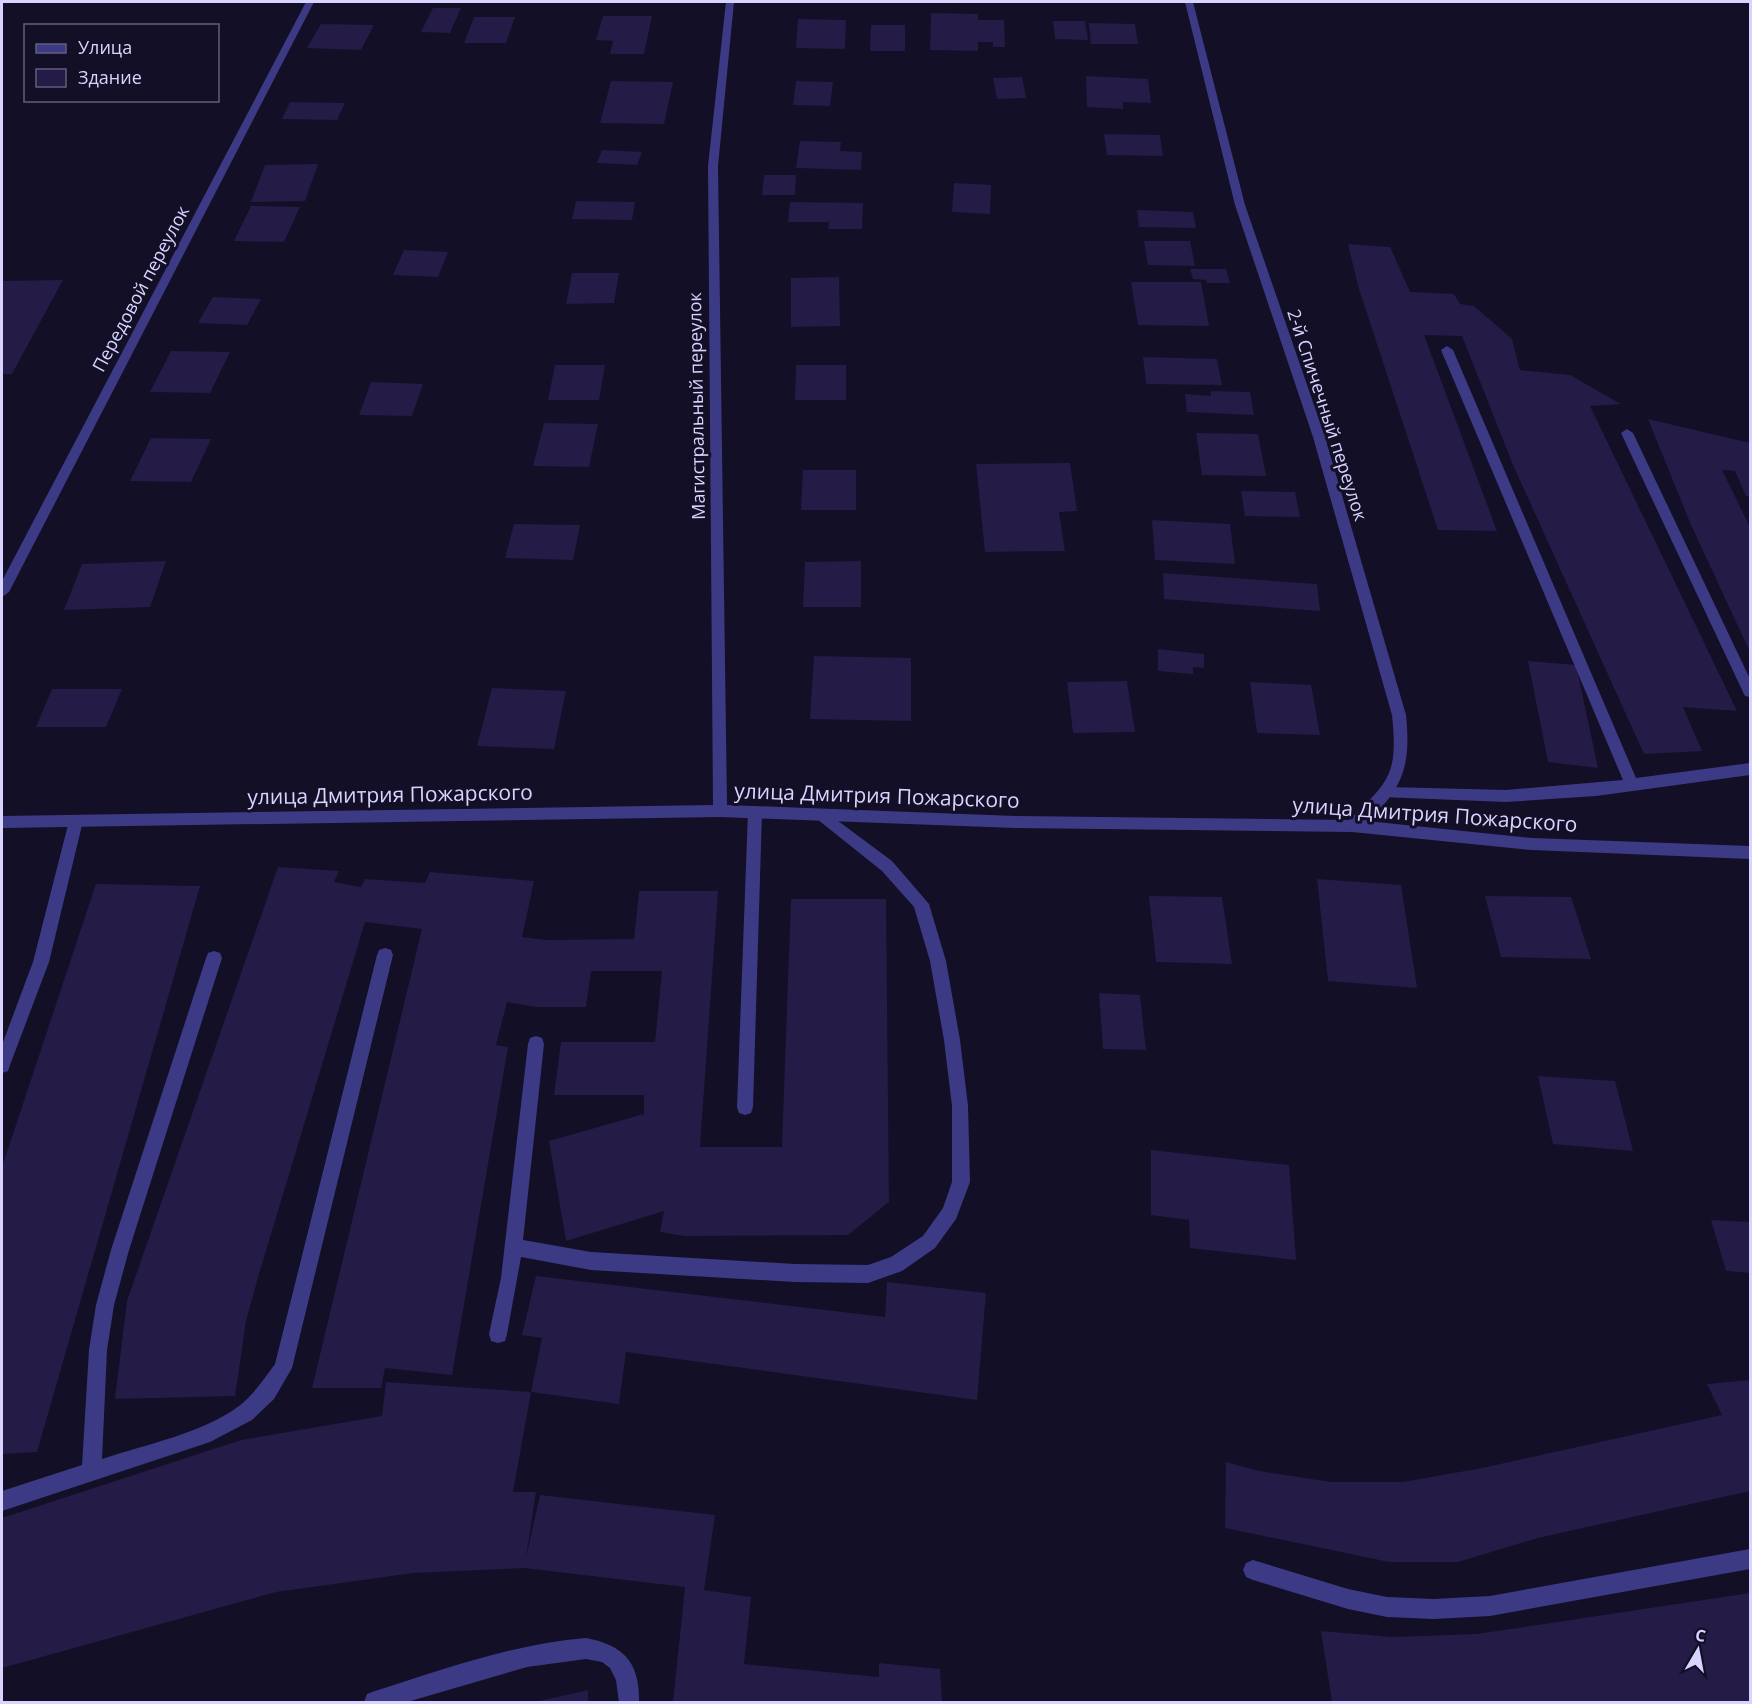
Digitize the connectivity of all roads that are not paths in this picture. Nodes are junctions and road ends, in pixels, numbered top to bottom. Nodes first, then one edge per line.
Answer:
1 (310, 2) edge
2 (730, 2) edge
3 (1189, 2) edge
4 (1447, 350) dead end
5 (1627, 433) dead end
6 (2, 592) edge
7 (1750, 692) edge
8 (1750, 770) edge
9 (1632, 785) junction
10 (1387, 793) junction
11 (720, 811) junction
12 (755, 812) junction
13 (822, 815) junction
14 (76, 821) junction
15 (2, 822) edge
16 (1352, 826) junction
17 (1750, 853) edge
18 (385, 955) dead end
19 (214, 958) dead end
20 (536, 1044) dead end
21 (2, 1065) edge
22 (745, 1107) dead end
23 (514, 1247) junction
24 (498, 1334) dead end
25 (91, 1472) junction
26 (2, 1501) edge
27 (1750, 1559) edge
28 (1253, 1570) dead end
29 (375, 1702) edge
30 (629, 1702) edge

1 - 6 street, Передовой переулок
2 - 11 street, Магистральный переулок
3 - 10 street, 2-й Спичечный переулок
4 - 9 street
5 - 7 street
8 - 9 street
9 - 10 street
10 - 16 street, 2-й Спичечный переулок
11 - 12 street, улица Дмитрия Пожарского
11 - 14 street, улица Дмитрия Пожарского
12 - 13 street, улица Дмитрия Пожарского
12 - 22 street
13 - 16 street, улица Дмитрия Пожарского
13 - 23 street
14 - 15 street, улица Дмитрия Пожарского
14 - 21 street
16 - 17 street, улица Дмитрия Пожарского
18 - 25 street
19 - 25 street
20 - 23 street
23 - 24 street
25 - 26 street
27 - 28 street
29 - 30 street

